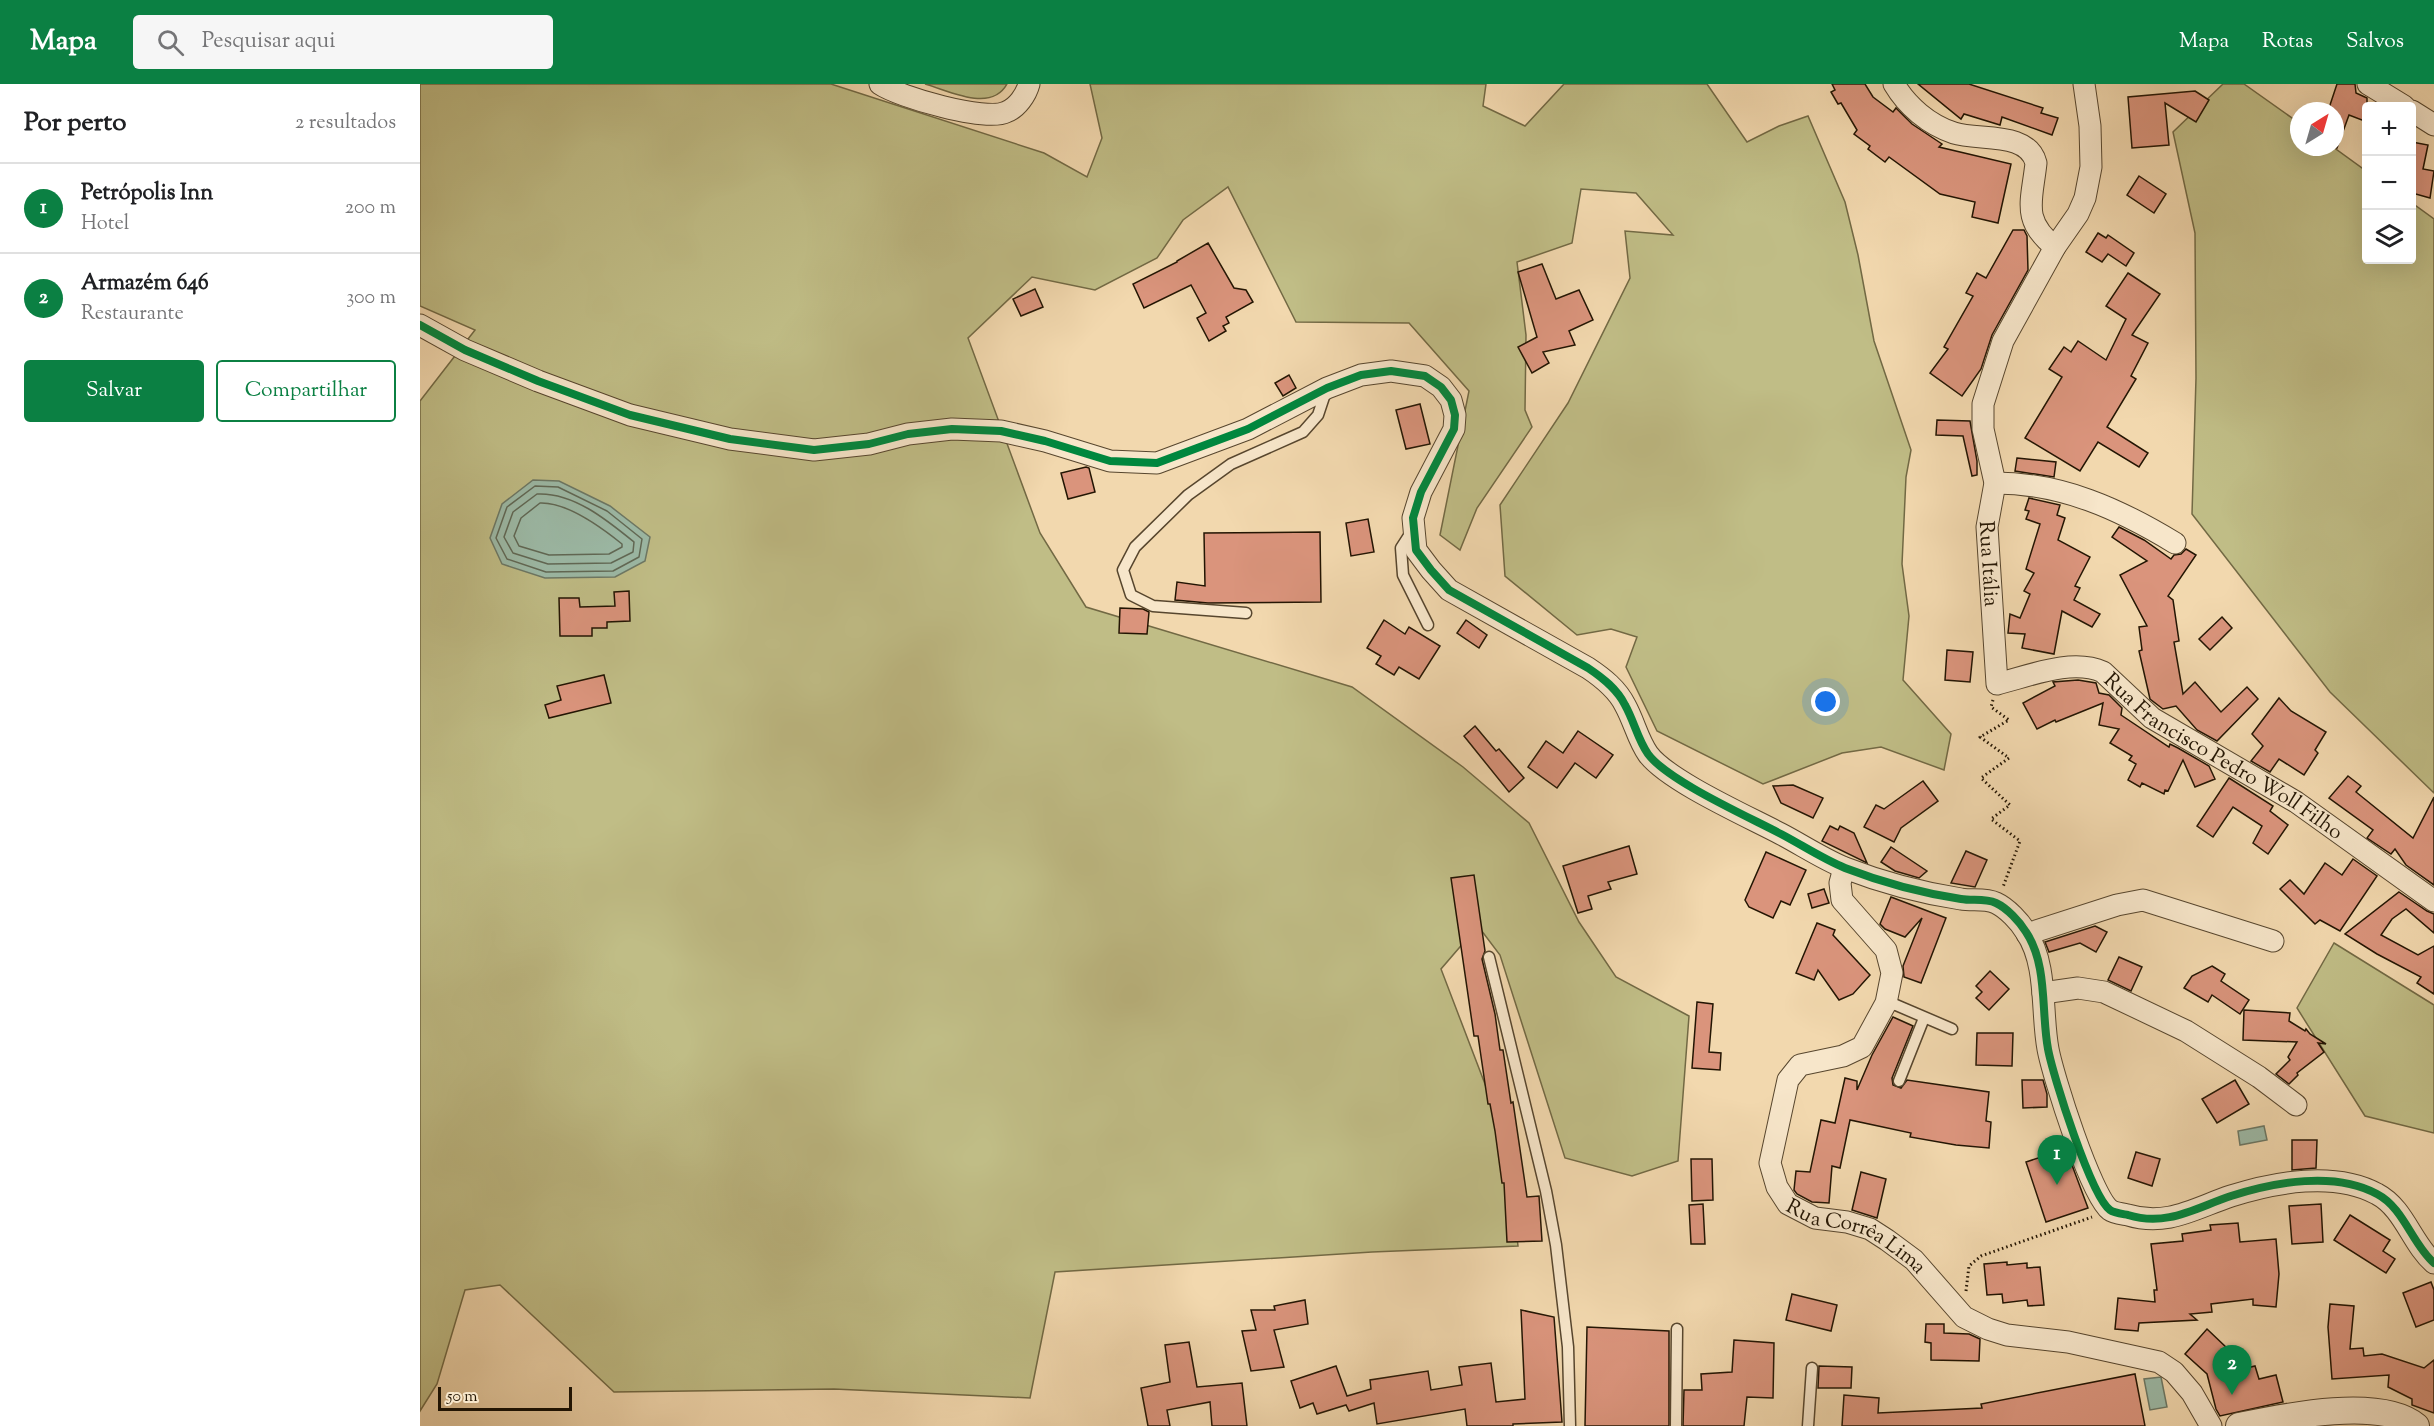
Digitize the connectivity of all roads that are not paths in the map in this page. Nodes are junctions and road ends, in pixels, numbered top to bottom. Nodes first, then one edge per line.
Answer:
1 (880, 84) edge
2 (1029, 84) edge
3 (1894, 84) edge
4 (2084, 84) edge
5 (2368, 84) edge
6 (2397, 102) edge
7 (2416, 114) edge
8 (2434, 125) edge
9 (2055, 247) junction
10 (420, 325) edge
11 (1327, 388) junction
12 (1995, 483) junction
13 (1414, 528) junction
14 (2175, 543) dead end
15 (1246, 613) dead end
16 (1428, 625) dead end
17 (1997, 684) joint
18 (1844, 867) junction
19 (2434, 901) edge
20 (2027, 933) junction
21 (2273, 941) dead end
22 (1489, 957) dead end
23 (2043, 993) junction
24 (1886, 1003) junction
25 (1924, 1017) junction
26 (1952, 1029) dead end
27 (1899, 1081) dead end
28 (2296, 1105) dead end
29 (2434, 1263) edge
30 (1677, 1329) dead end
31 (1812, 1368) dead end
32 (2418, 1424) edge
33 (1570, 1426) edge
34 (1676, 1426) edge
35 (1808, 1426) edge
36 (2211, 1426) edge
37 (2239, 1426) edge

1 - 2 street
3 - 9 street
4 - 9 street, Rua Itália
5 - 6 street
7 - 8 street
9 - 12 street, Rua Itália
10 - 11 street
11 - 13 street
11 - 15 lane
12 - 14 street
12 - 17 street, Rua Itália
13 - 16 lane
13 - 18 street
17 - 19 street, Rua Francisco Pedro Woll Filho
18 - 20 street
18 - 24 street, Rua Corrêa Lima
20 - 21 street
20 - 23 street
22 - 33 lane
23 - 28 street
23 - 29 street
24 - 25 lane
24 - 36 street, Rua Corrêa Lima
25 - 26 lane
25 - 27 lane
30 - 34 lane
31 - 35 lane
32 - 37 street

